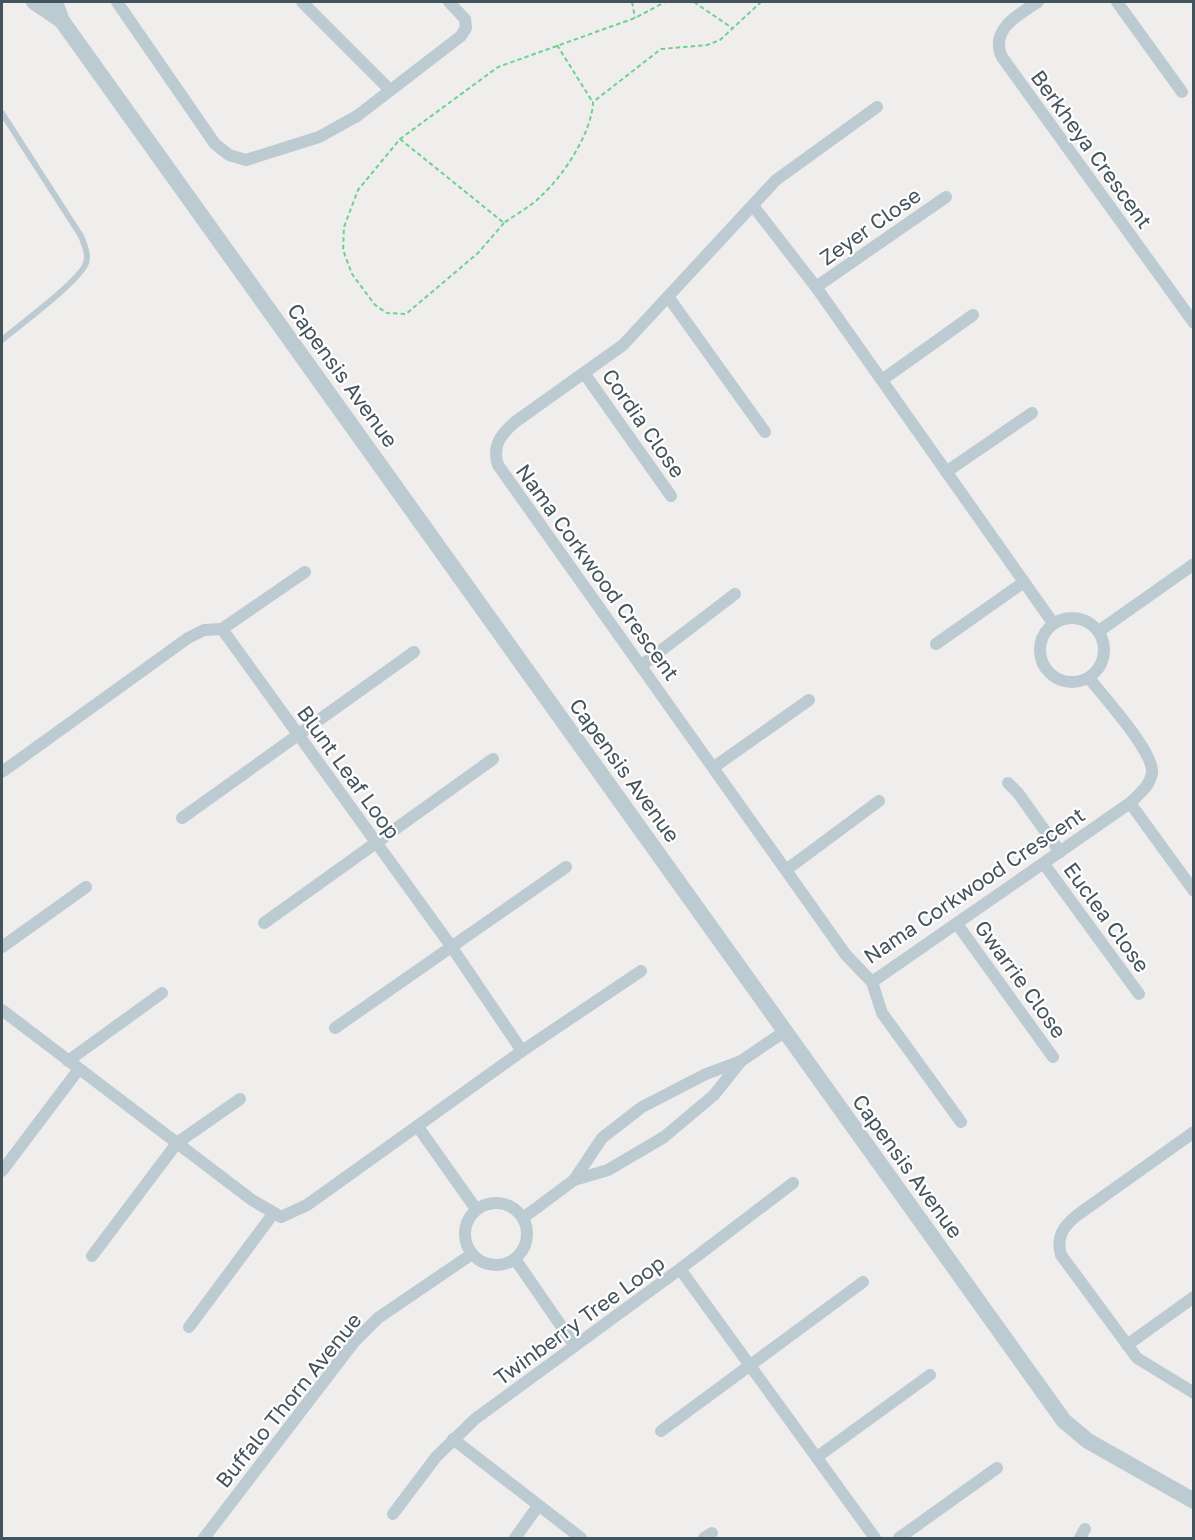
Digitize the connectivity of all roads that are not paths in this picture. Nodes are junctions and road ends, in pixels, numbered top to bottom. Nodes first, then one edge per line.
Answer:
1 (34, 2) edge
2 (55, 2) edge
3 (117, 2) edge
4 (302, 2) edge
5 (449, 2) edge
6 (1038, 2) edge
7 (1117, 2) edge
8 (62, 21) junction
9 (390, 90) junction
10 (1182, 92) dead end
11 (877, 106) dead end
12 (2, 113) edge
13 (946, 197) dead end
14 (753, 207) junction
15 (816, 287) junction
16 (669, 298) junction
17 (973, 315) dead end
18 (1194, 323) edge
19 (2, 340) edge
20 (584, 373) junction
21 (882, 380) junction
22 (1032, 413) dead end
23 (765, 432) dead end
24 (946, 472) junction
25 (671, 495) dead end
26 (1194, 564) edge
27 (305, 572) dead end
28 (1024, 582) junction
29 (735, 594) dead end
30 (1053, 623) junction
31 (222, 629) junction
32 (1099, 632) junction
33 (936, 644) dead end
34 (414, 652) dead end
35 (642, 665) junction
36 (1089, 678) junction
37 (809, 700) dead end
38 (297, 734) junction
39 (493, 759) dead end
40 (714, 767) junction
41 (2, 772) edge
42 (1008, 783) dead end
43 (879, 801) dead end
44 (1130, 803) junction
45 (182, 818) dead end
46 (375, 842) junction
47 (1060, 852) junction
48 (1044, 864) junction
49 (566, 867) dead end
50 (786, 870) junction
51 (86, 886) dead end
52 (1194, 891) edge
53 (264, 923) dead end
54 (957, 924) junction
55 (451, 946) junction
56 (2, 947) edge
57 (641, 971) dead end
58 (872, 982) junction
59 (162, 993) dead end
60 (1139, 994) dead end
61 (2, 1010) edge
62 (335, 1028) dead end
63 (784, 1032) junction
64 (522, 1051) junction
65 (1053, 1057) dead end
66 (68, 1061) junction
67 (741, 1061) junction
68 (79, 1069) junction
69 (240, 1100) dead end
70 (961, 1122) dead end
71 (418, 1127) junction
72 (1194, 1132) edge
73 (177, 1143) junction
74 (2, 1171) edge
75 (574, 1180) junction
76 (793, 1183) dead end
77 (476, 1209) junction
78 (273, 1214) junction
79 (523, 1218) junction
80 (472, 1254) junction
81 (92, 1256) dead end
82 (515, 1259) junction
83 (680, 1269) junction
84 (863, 1282) dead end
85 (1194, 1297) edge
86 (189, 1327) dead end
87 (1127, 1345) junction
88 (575, 1346) junction
89 (749, 1366) junction
90 (930, 1375) dead end
91 (1194, 1393) edge
92 (661, 1431) dead end
93 (453, 1439) junction
94 (817, 1457) junction
95 (997, 1468) dead end
96 (1194, 1501) edge
97 (538, 1506) junction
98 (393, 1514) dead end
99 (204, 1539) edge
100 (515, 1539) edge
101 (581, 1539) edge
102 (875, 1539) edge
103 (899, 1539) edge

1 - 8 street, Capensis Avenue
2 - 8 street, Capensis Avenue
3 - 9 street
4 - 9 street
5 - 9 street
6 - 18 street, Berkheya Crescent
7 - 10 street
8 - 63 street, Capensis Avenue
11 - 14 street, Nama Corkwood Crescent
12 - 19 lane
13 - 15 street, Zeyer Close
14 - 15 street
14 - 16 street, Nama Corkwood Crescent
15 - 21 street
16 - 20 street, Nama Corkwood Crescent
16 - 23 street
17 - 21 street
20 - 25 street, Cordia Close
20 - 35 street, Nama Corkwood Crescent
21 - 24 street
22 - 24 street
24 - 28 street
26 - 32 street
27 - 31 street
28 - 30 street
28 - 33 street
29 - 35 street
30 - 32 street
30 - 36 street
31 - 38 street, Blunt Leaf Loop
31 - 41 street
32 - 36 street
34 - 38 street
35 - 40 street, Nama Corkwood Crescent
36 - 44 street, Nama Corkwood Crescent
37 - 40 street
38 - 45 street
38 - 46 street, Blunt Leaf Loop
39 - 46 street
40 - 50 street, Nama Corkwood Crescent
42 - 47 street
43 - 50 street
44 - 47 street, Nama Corkwood Crescent
44 - 52 street
46 - 53 street
46 - 55 street, Blunt Leaf Loop
47 - 48 street, Nama Corkwood Crescent
48 - 54 street, Nama Corkwood Crescent
48 - 60 street, Euclea Close
49 - 55 street
50 - 58 street, Nama Corkwood Crescent
51 - 56 street
54 - 58 street, Nama Corkwood Crescent
54 - 65 street, Gwarrie Close
55 - 62 street
55 - 64 street, Blunt Leaf Loop
57 - 64 street
58 - 70 street
59 - 66 street
61 - 66 street
63 - 67 street
63 - 96 street, Capensis Avenue
64 - 71 street
66 - 68 street
67 - 75 street
67 - 75 street
68 - 73 street
68 - 74 street
69 - 73 street
71 - 77 street
71 - 78 street
72 - 87 street
73 - 78 street
73 - 81 street
75 - 79 street
76 - 83 street
77 - 79 street
77 - 80 street
78 - 86 street
79 - 82 street
80 - 82 street
80 - 99 street, Buffalo Thorn Avenue
82 - 88 street
83 - 88 street, Twinberry Tree Loop
83 - 89 street, Twinberry Tree Loop
84 - 89 street
85 - 87 street
87 - 91 street
88 - 93 street, Twinberry Tree Loop
89 - 92 street
89 - 94 street, Twinberry Tree Loop
90 - 94 street
93 - 97 street
93 - 98 street, Twinberry Tree Loop
94 - 102 street, Twinberry Tree Loop
95 - 103 street
97 - 100 street
97 - 101 street

